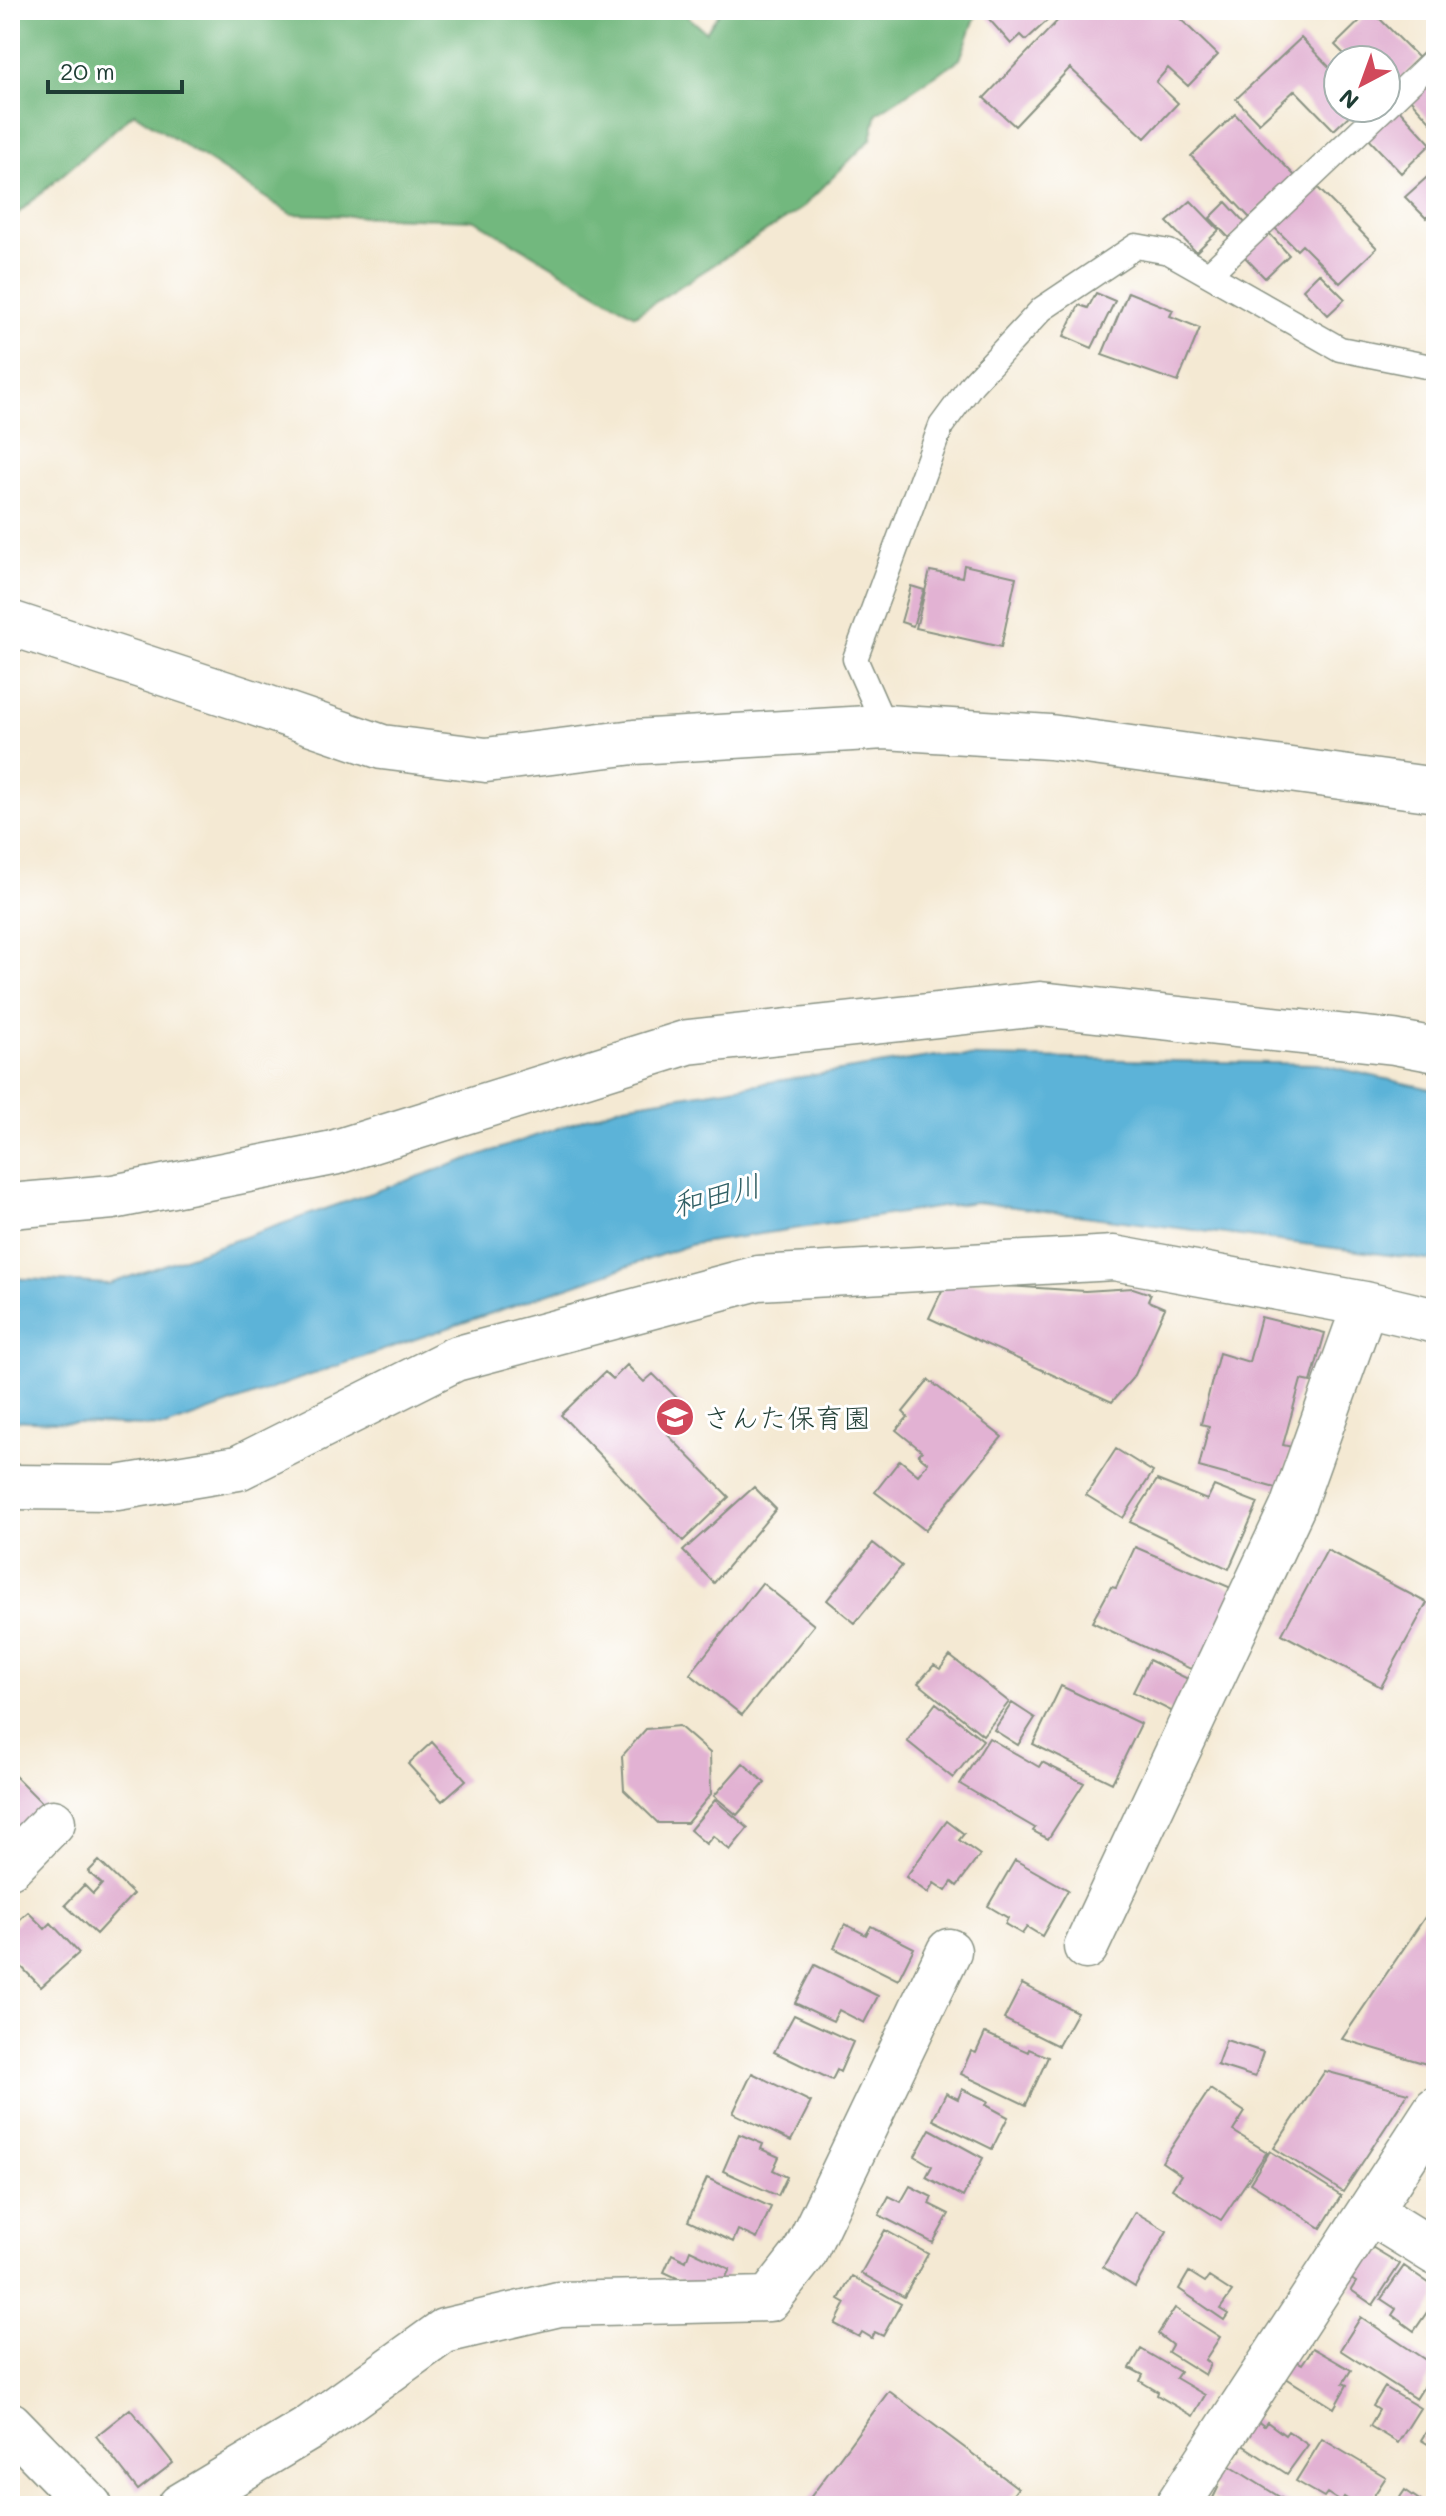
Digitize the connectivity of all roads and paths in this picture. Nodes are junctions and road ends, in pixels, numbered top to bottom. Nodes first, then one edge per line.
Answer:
1 (1436, 58) edge
2 (1402, 91) edge
3 (1367, 124) edge
4 (1210, 273) junction
5 (1436, 368) edge
6 (10, 623) edge
7 (885, 727) junction
8 (1436, 790) edge
9 (1436, 1050) edge
10 (10, 1206) edge
11 (1365, 1304) junction
12 (1436, 1321) edge
13 (10, 1487) edge
14 (53, 1822) dead end
15 (10, 1866) edge
16 (1086, 1947) dead end
17 (949, 1951) dead end
18 (1436, 2109) edge
19 (1370, 2212) junction
20 (1436, 2253) edge
21 (10, 2424) edge
22 (90, 2506) edge
23 (180, 2506) edge
24 (1177, 2506) edge

1 - 2 lane
3 - 4 lane
4 - 5 lane
4 - 7 lane
6 - 7 street
7 - 8 street
9 - 10 street
11 - 12 street
11 - 13 street
11 - 16 street
14 - 15 street
17 - 23 street
18 - 19 street
19 - 20 street
19 - 24 street
21 - 22 street

